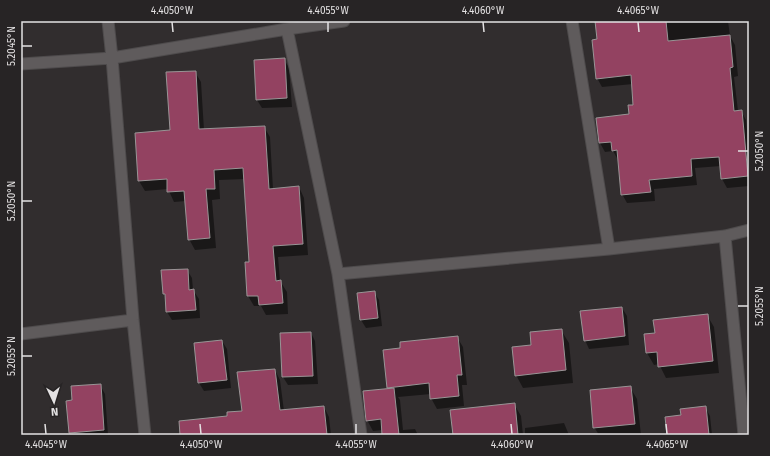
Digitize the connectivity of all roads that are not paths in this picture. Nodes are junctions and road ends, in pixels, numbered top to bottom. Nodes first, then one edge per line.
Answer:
1 (108, 21) edge
2 (344, 21) edge
3 (572, 21) edge
4 (287, 29) junction
5 (112, 58) junction
6 (21, 64) edge
7 (749, 230) edge
8 (725, 236) junction
9 (609, 249) junction
10 (338, 274) junction
11 (133, 320) junction
12 (21, 334) edge
13 (145, 435) edge
14 (361, 435) edge
15 (744, 435) edge

1 - 5 street
2 - 4 street
3 - 9 street
4 - 5 street
4 - 10 street
5 - 6 street
5 - 11 street
7 - 8 street
8 - 9 street
8 - 15 street
9 - 10 street
10 - 14 street
11 - 12 street
11 - 13 street

